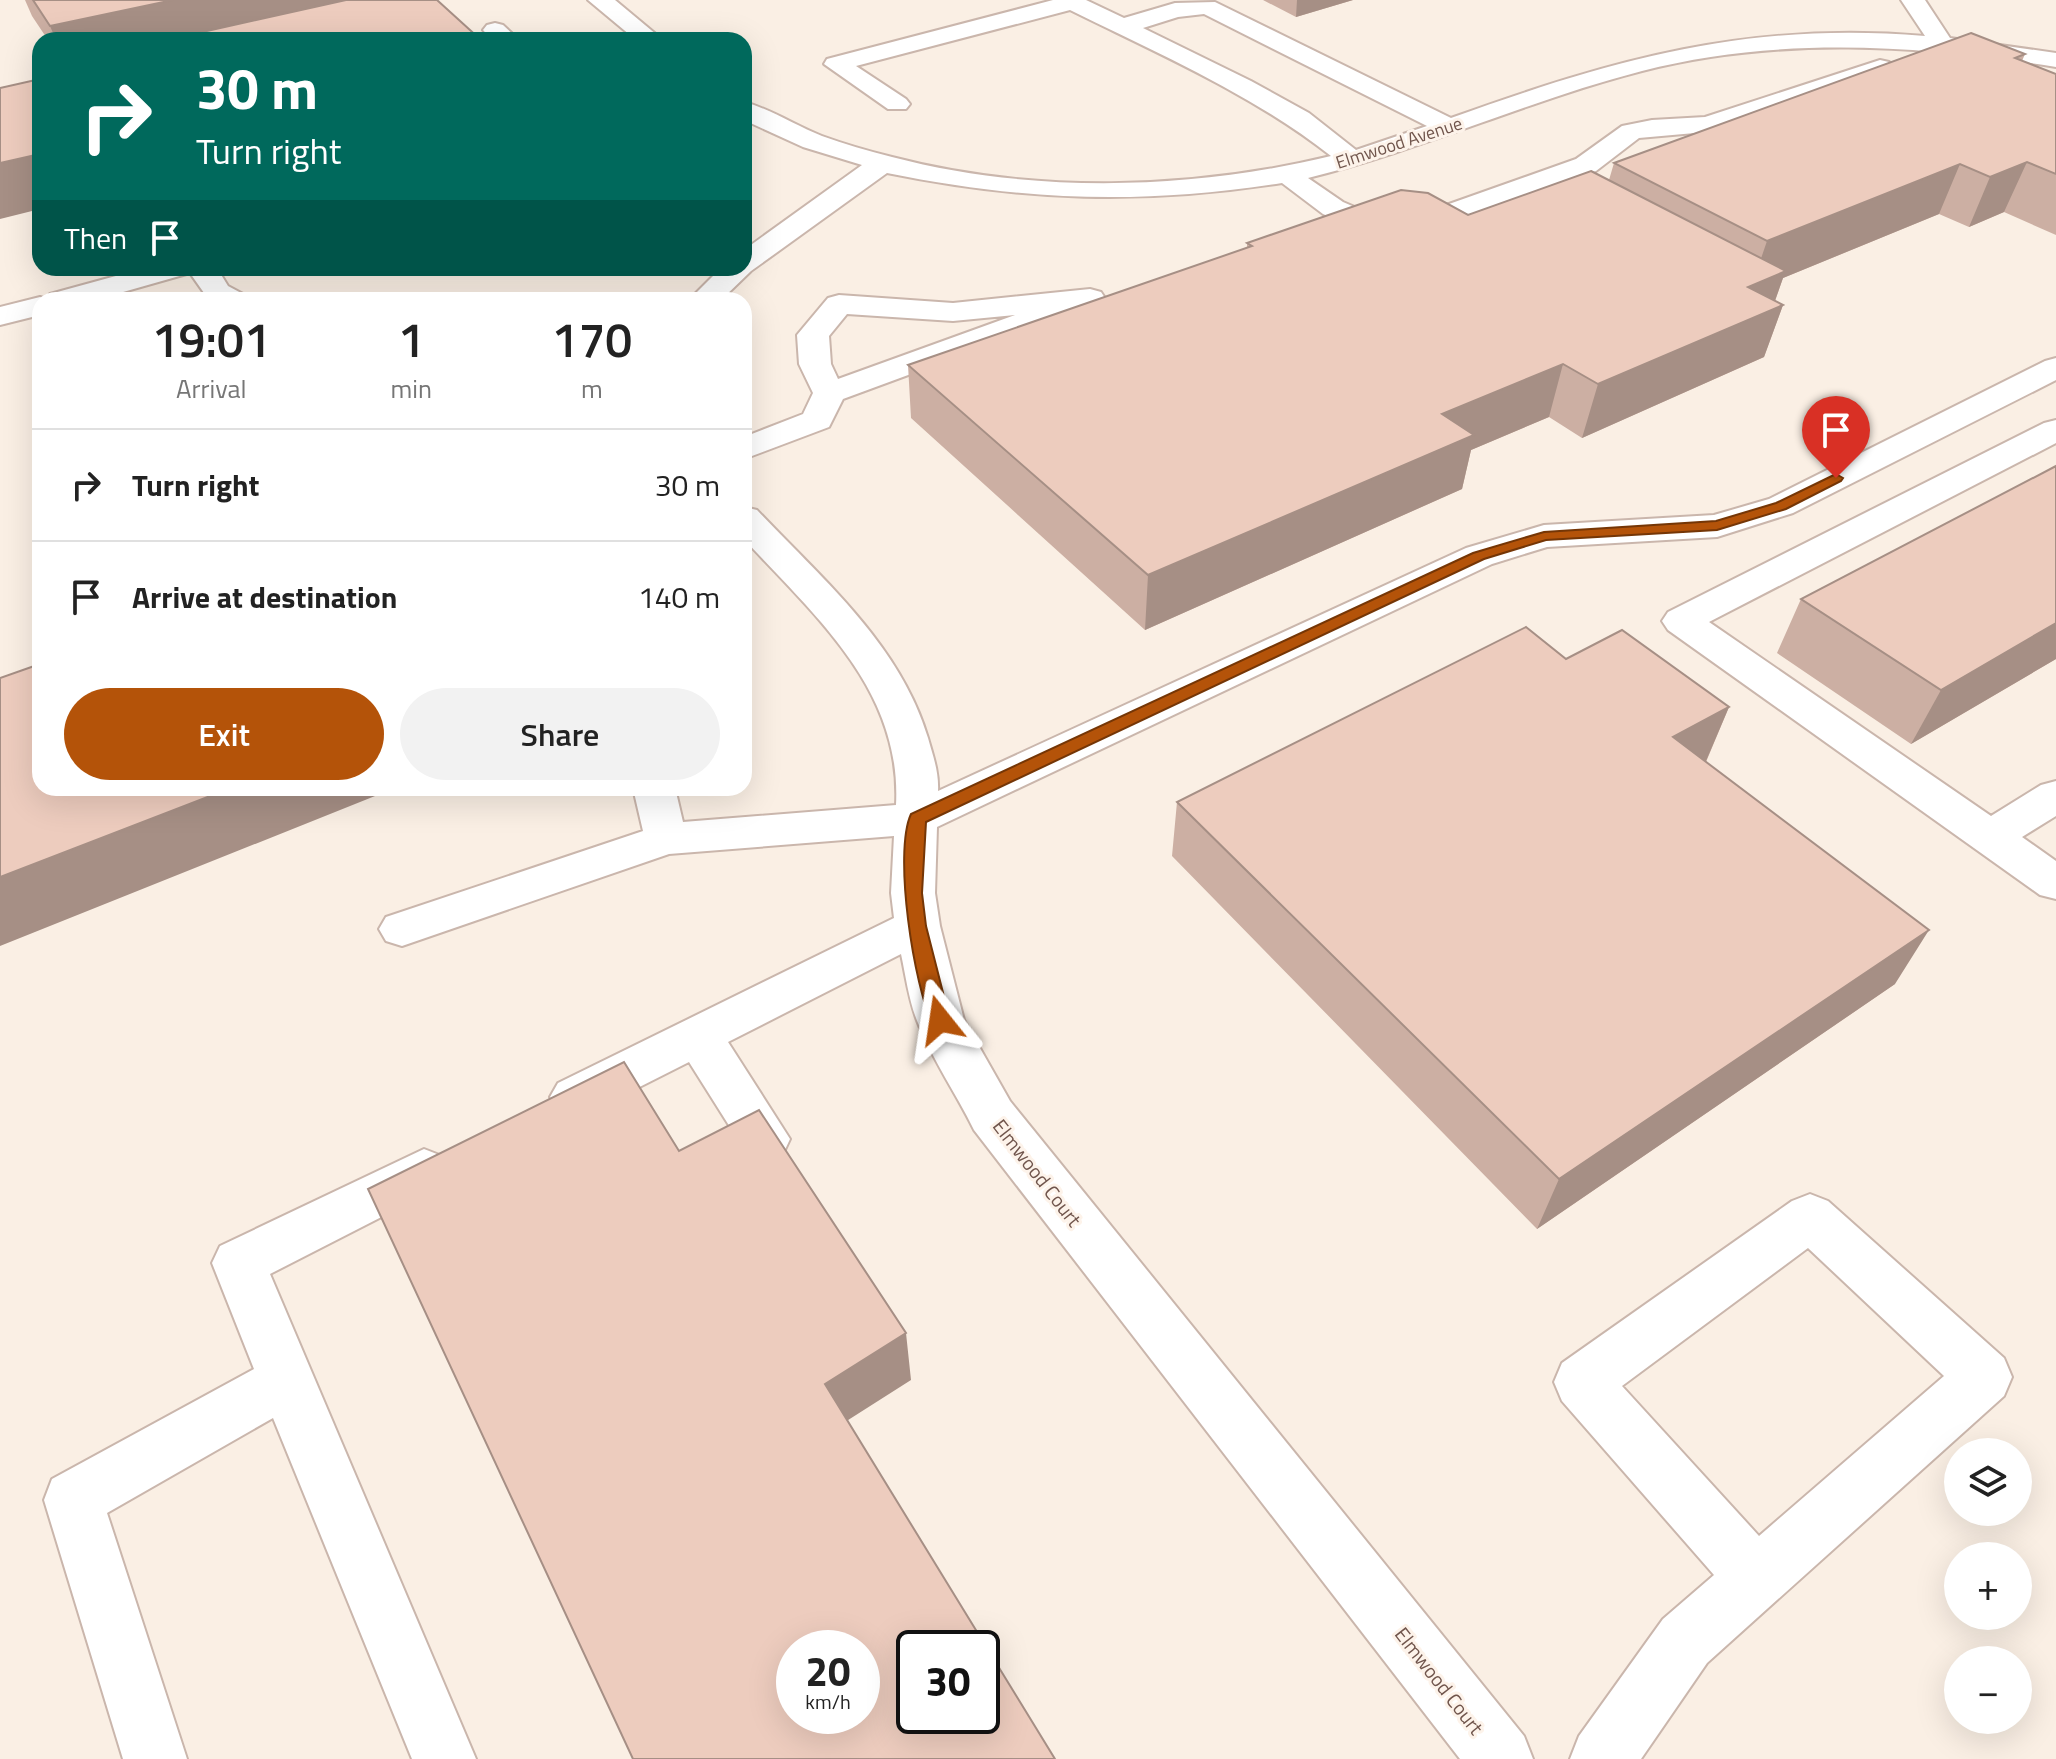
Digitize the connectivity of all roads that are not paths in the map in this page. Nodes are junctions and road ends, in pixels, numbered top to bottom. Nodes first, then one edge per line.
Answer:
1 (600, 0) edge
2 (1913, 0) edge
3 (1070, 1) edge
4 (1121, 27) junction
5 (641, 32) edge
6 (1943, 45) junction
7 (2056, 60) edge
8 (1880, 67) edge
9 (1550, 93) junction
10 (897, 104) dead end
11 (1577, 106) dead end
12 (752, 114) edge
13 (1604, 119) dead end
14 (1449, 127) junction
15 (1631, 132) junction
16 (1351, 159) junction
17 (881, 164) junction
18 (1287, 174) junction
19 (752, 258) edge
20 (150, 276) edge
21 (730, 276) edge
22 (90, 292) edge
23 (712, 292) edge
24 (32, 308) edge
25 (0, 316) edge
26 (2056, 368) edge
27 (829, 393) junction
28 (2056, 430) edge
29 (752, 446) edge
30 (752, 527) edge
31 (656, 796) edge
32 (2056, 796) edge
33 (917, 819) junction
34 (1990, 837) junction
35 (666, 839) junction
36 (2056, 883) edge
37 (917, 926) junction
38 (402, 929) dead end
39 (698, 1036) junction
40 (529, 1119) edge
41 (765, 1139) edge
42 (459, 1154) edge
43 (286, 1381) junction
44 (1756, 1577) junction
45 (155, 1759) edge
46 (444, 1759) edge
47 (1501, 1759) edge
48 (1602, 1759) edge

1 - 5 street
2 - 6 street
3 - 4 street
3 - 10 street
4 - 14 street
4 - 16 street
6 - 7 street, Elmwood Avenue
6 - 9 street, Elmwood Avenue
8 - 15 street
9 - 11 street
9 - 14 street, Elmwood Avenue
12 - 17 street, Elmwood Avenue
13 - 15 street
14 - 16 street, Elmwood Avenue
15 - 18 street
16 - 18 street, Elmwood Avenue
17 - 18 street, Elmwood Avenue
17 - 19 street
20 - 22 street
21 - 23 street
24 - 25 street
26 - 33 street
27 - 27 street
27 - 29 street
28 - 34 street
30 - 33 street, Elmwood Court
31 - 35 street
32 - 34 street
33 - 35 street
33 - 37 street, Elmwood Court
34 - 36 street
35 - 38 street
37 - 39 street
37 - 47 street, Elmwood Court
39 - 40 street
39 - 41 street
42 - 43 street
43 - 45 street
43 - 46 street
44 - 44 street
44 - 48 street

